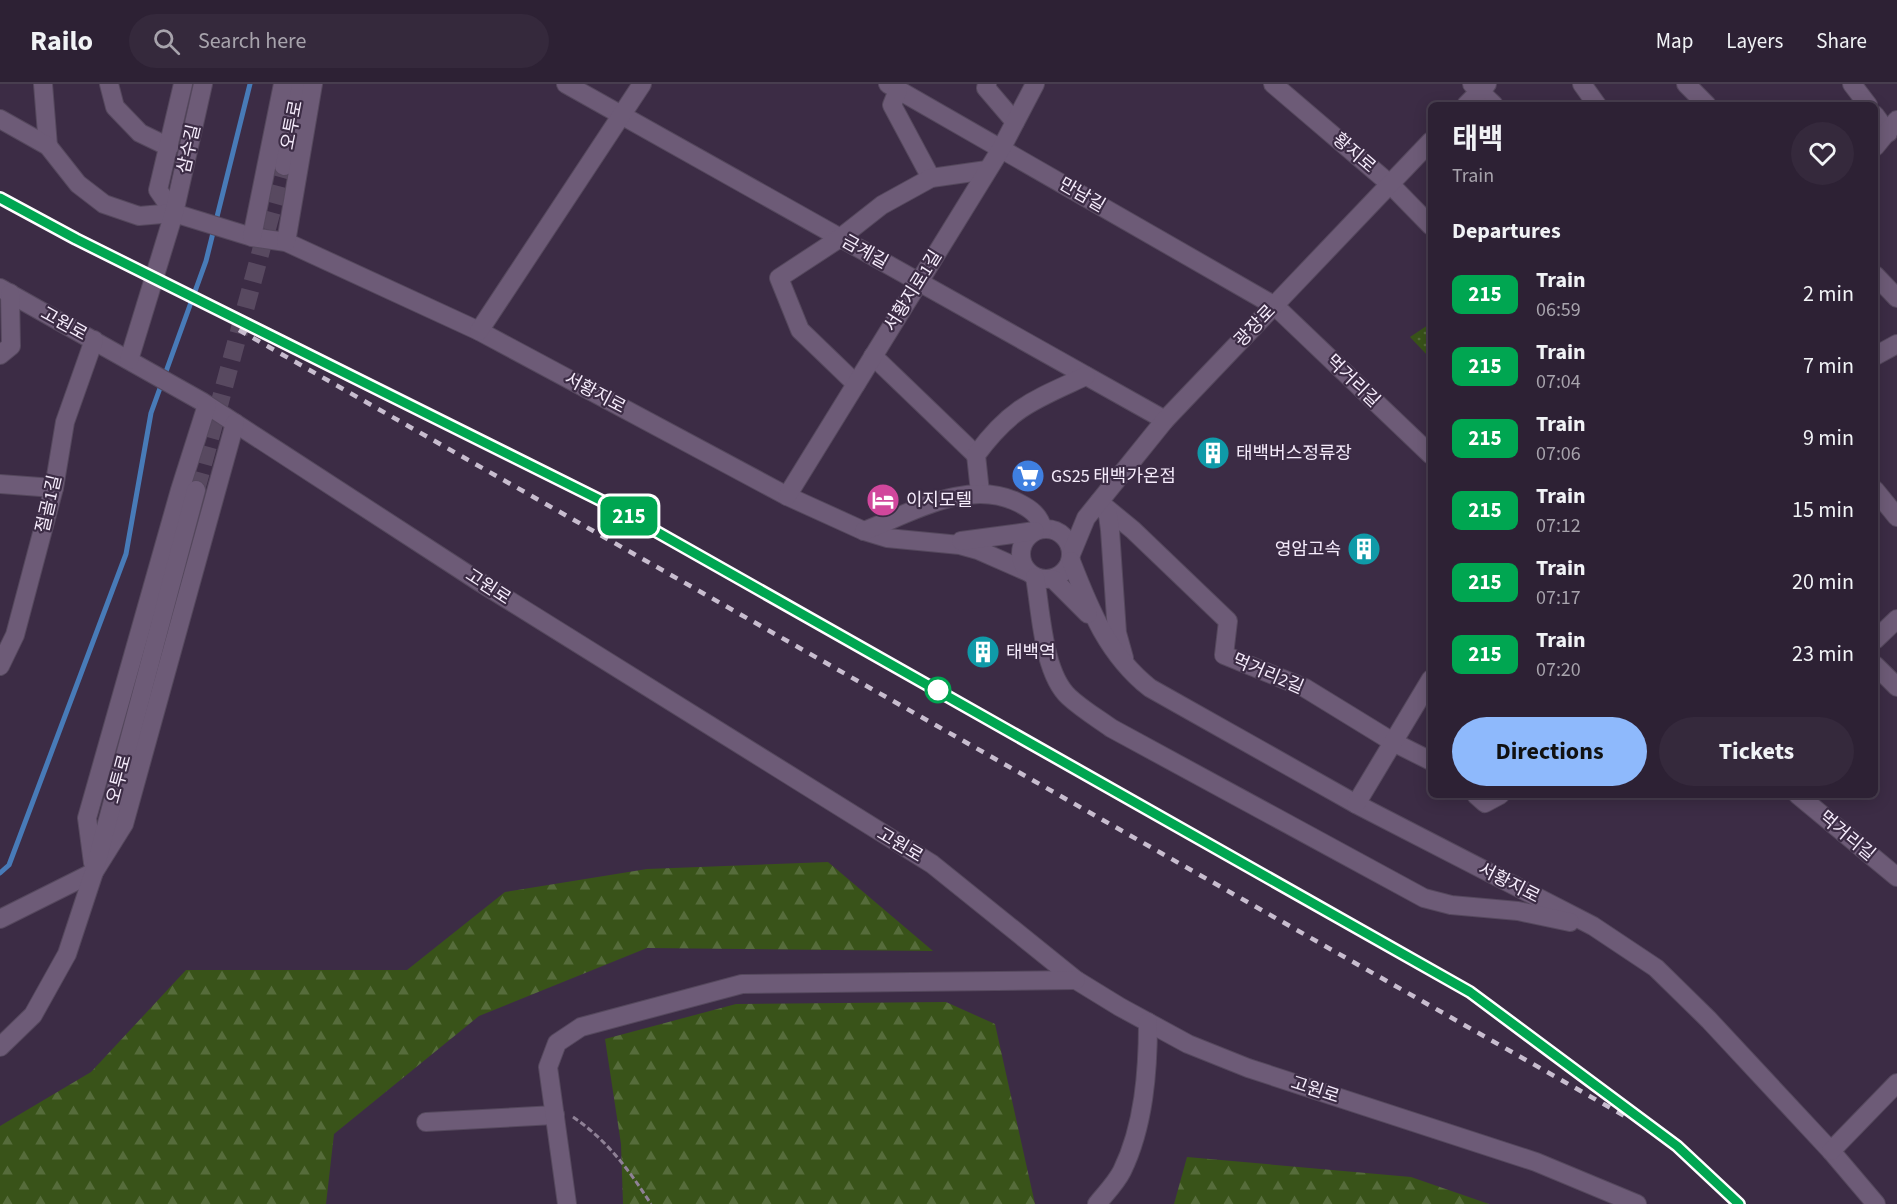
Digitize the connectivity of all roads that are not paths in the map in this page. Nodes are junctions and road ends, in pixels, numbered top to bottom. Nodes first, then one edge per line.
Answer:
1 (43, 84) edge
2 (109, 84) edge
3 (183, 84) edge
4 (203, 84) edge
5 (283, 84) edge
6 (300, 84) edge
7 (313, 84) edge
8 (566, 84) edge
9 (642, 84) edge
10 (987, 84) edge
11 (1035, 84) edge
12 (1273, 84) edge
13 (1582, 84) edge
14 (1686, 84) edge
15 (1852, 84) edge
16 (1480, 86) edge
17 (893, 87) edge
18 (1468, 102) edge
19 (1492, 102) edge
20 (1595, 102) edge
21 (1704, 102) edge
22 (1866, 102) edge
23 (621, 115) junction
24 (1878, 117) edge
25 (0, 119) edge
26 (1015, 122) junction
27 (1893, 127) edge
28 (1428, 144) edge
29 (1878, 144) edge
30 (48, 146) junction
31 (169, 147) junction
32 (1001, 149) junction
33 (284, 166) tunnel mouth
34 (987, 170) junction
35 (932, 178) junction
36 (1390, 184) junction
37 (174, 213) junction
38 (1428, 223) edge
39 (252, 237) junction
40 (840, 238) junction
41 (286, 242) junction
42 (1878, 278) edge
43 (919, 282) junction
44 (5, 290) edge
45 (1897, 298) edge
46 (1275, 306) junction
47 (479, 331) junction
48 (94, 340) junction
49 (1897, 344) edge
50 (1878, 354) edge
51 (0, 355) edge
52 (873, 356) junction
53 (129, 360) junction
54 (1086, 376) junction
55 (856, 384) junction
56 (204, 403) junction
57 (1165, 420) junction
58 (235, 423) junction
59 (1428, 453) edge
60 (976, 455) junction
61 (0, 484) edge
62 (54, 488) junction
63 (196, 490) tunnel mouth
64 (980, 492) junction
65 (1878, 494) edge
66 (787, 496) junction
67 (1099, 502) junction
68 (1897, 517) edge
69 (1086, 518) junction
70 (1043, 530) junction
71 (864, 531) junction
72 (938, 542) junction
73 (1071, 557) junction
74 (1039, 576) junction
75 (1897, 619) edge
76 (1097, 624) junction
77 (1878, 637) edge
78 (0, 666) edge
79 (1878, 667) edge
80 (1130, 673) junction
81 (1428, 684) edge
82 (1897, 687) edge
83 (1393, 742) junction
84 (1428, 760) edge
85 (1479, 798) edge
86 (1494, 798) edge
87 (1802, 798) edge
88 (1356, 804) junction
89 (94, 872) junction
90 (1897, 877) edge
91 (0, 919) edge
92 (1593, 926) junction
93 (1076, 980) junction
94 (1148, 1022) junction
95 (0, 1047) edge
96 (1897, 1083) edge
97 (553, 1107) junction
98 (426, 1122) dead end
99 (1831, 1151) junction
100 (567, 1204) edge
101 (1097, 1204) edge
102 (1637, 1204) edge
103 (1876, 1204) edge

1 - 30 street
2 - 31 street
3 - 31 street
4 - 37 street, 삼수길
5 - 39 street
6 - 33 street, 오투로
7 - 41 street
8 - 23 street, 금계길
9 - 23 street
10 - 26 street
11 - 26 street, 서황지로1길
12 - 36 street, 황지로
13 - 20 street
14 - 21 street
15 - 22 street
16 - 18 street
16 - 19 street
17 - 32 street, 만남길
17 - 35 street
23 - 40 street, 금계길
23 - 47 street
24 - 27 street
25 - 30 street
26 - 32 street, 서황지로1길
27 - 29 street
28 - 36 street, 광장로
30 - 37 street
31 - 37 street
32 - 34 street, 서황지로1길
32 - 46 street, 만남길
34 - 35 street
34 - 43 street, 서황지로1길
35 - 40 street
36 - 38 street, 황지로
36 - 46 street, 광장로
37 - 39 street, 서황지로
37 - 53 street, 삼수길
39 - 41 street, 서황지로
40 - 43 street, 금계길
40 - 55 street
41 - 47 street, 서황지로
42 - 45 street
43 - 52 street, 서황지로1길
43 - 54 street, 금계길
44 - 48 street, 고원로
44 - 51 street
46 - 57 street, 광장로
46 - 59 street, 먹거리길
47 - 66 street, 서황지로
48 - 53 street, 고원로
48 - 62 street, 절골1길
49 - 50 street
52 - 55 street, 서황지로1길
52 - 60 street
53 - 56 street, 고원로
54 - 57 street, 금계길
54 - 60 street
55 - 66 street, 서황지로1길
56 - 58 street, 고원로
56 - 89 street
57 - 67 street, 광장로
58 - 89 street
58 - 93 street, 고원로
60 - 64 street
61 - 62 street
62 - 78 street, 절골1길
63 - 89 street, 오투로
64 - 70 street
64 - 71 street
65 - 68 street
66 - 71 street, 서황지로
67 - 69 street, 광장로
67 - 80 street
67 - 83 street, 먹거리2길
69 - 70 street
69 - 73 street, 광장로
70 - 72 street
70 - 73 street
70 - 74 street
71 - 72 street, 서황지로
72 - 74 street
73 - 74 street
73 - 76 street
74 - 76 street
74 - 92 street
75 - 77 street
76 - 80 street, 서황지로
79 - 82 street
80 - 88 street, 서황지로
81 - 83 street
83 - 84 street, 먹거리2길
83 - 88 street
85 - 86 street
87 - 90 street, 먹거리길
88 - 92 street, 서황지로
89 - 91 street
89 - 95 street, 오투로
92 - 99 street, 서황지로
93 - 94 street, 고원로
93 - 97 street
94 - 101 street
94 - 102 street, 고원로
96 - 99 street
97 - 98 street
97 - 100 street
99 - 103 street, 서황지로

